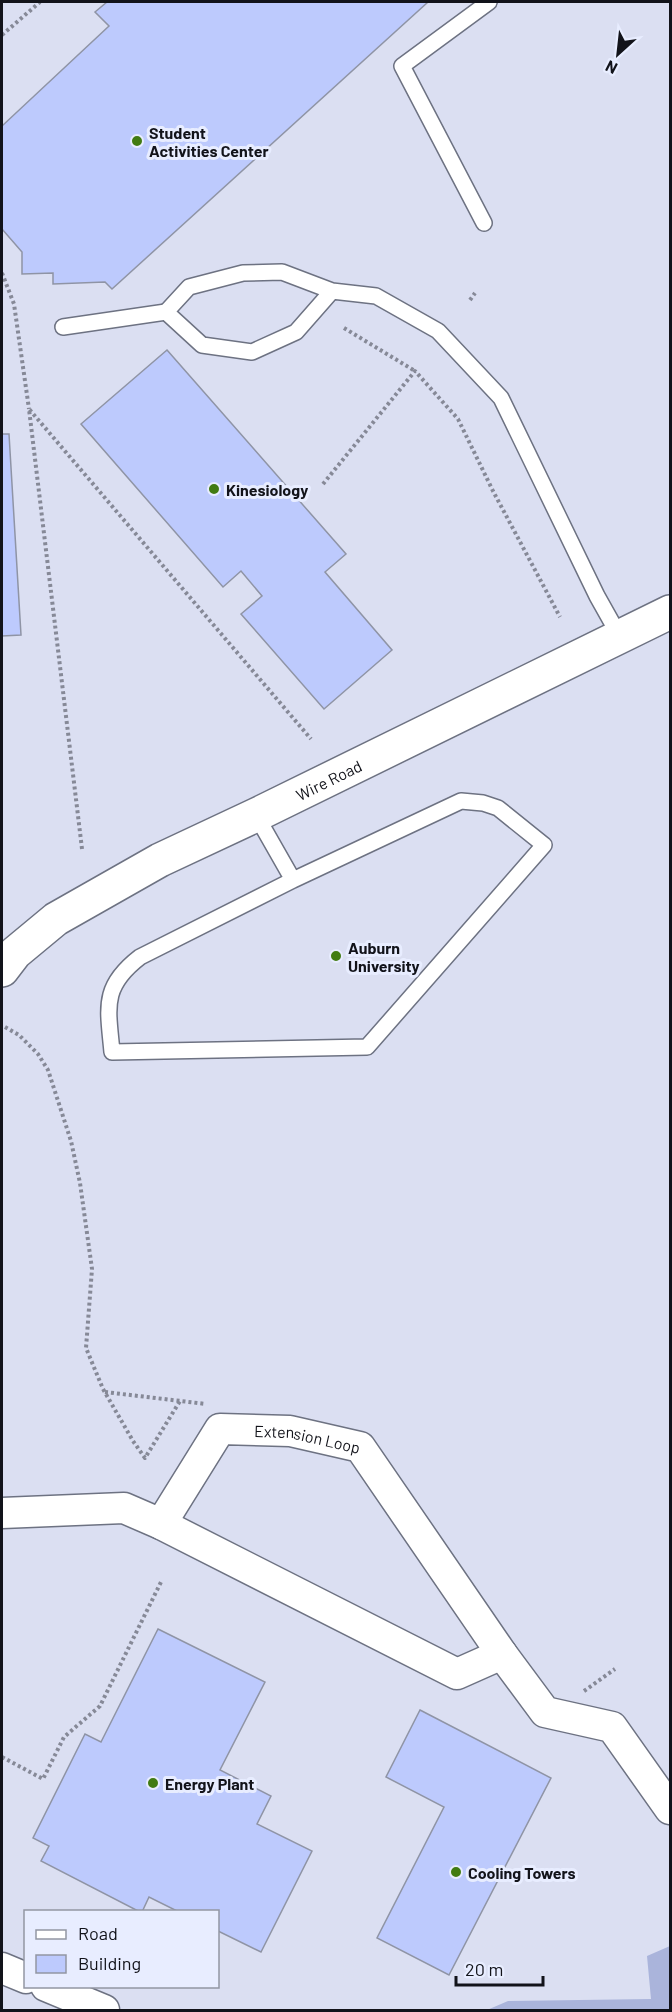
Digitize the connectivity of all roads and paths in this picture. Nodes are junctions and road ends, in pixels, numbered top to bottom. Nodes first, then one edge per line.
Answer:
1 (40, 2) edge
2 (489, 2) edge
3 (2, 35) edge
4 (484, 223) dead end
5 (2, 273) edge
6 (332, 291) junction
7 (475, 293) dead end
8 (470, 300) dead end
9 (166, 312) junction
10 (63, 327) dead end
11 (344, 328) dead end
12 (415, 371) junction
13 (29, 409) junction
14 (323, 484) dead end
15 (670, 612) edge
16 (560, 617) dead end
17 (620, 637) junction
18 (311, 739) dead end
19 (256, 815) junction
20 (82, 849) dead end
21 (293, 880) junction
22 (2, 970) edge
23 (4, 1027) dead end
24 (180, 1401) dead end
25 (2, 1513) edge
26 (161, 1524) junction
27 (161, 1582) dead end
28 (502, 1654) junction
29 (2, 1757) edge
30 (670, 1809) edge
31 (2, 1968) edge
32 (24, 1977) edge
33 (51, 1988) edge
34 (104, 2010) edge

1 - 3 path
2 - 4 lane
5 - 13 path
6 - 9 lane
6 - 9 lane
6 - 17 lane
7 - 8 path
9 - 10 lane
11 - 12 path
12 - 14 path
12 - 16 path
13 - 18 path
13 - 20 path
15 - 17 street, Wire Road
17 - 19 street, Wire Road
19 - 21 lane
19 - 22 street, Wire Road
21 - 21 lane
23 - 24 path
25 - 26 street
26 - 28 street
26 - 28 street, Extension Loop
27 - 29 path
28 - 30 street, Extension Loop
31 - 32 street
33 - 34 street

